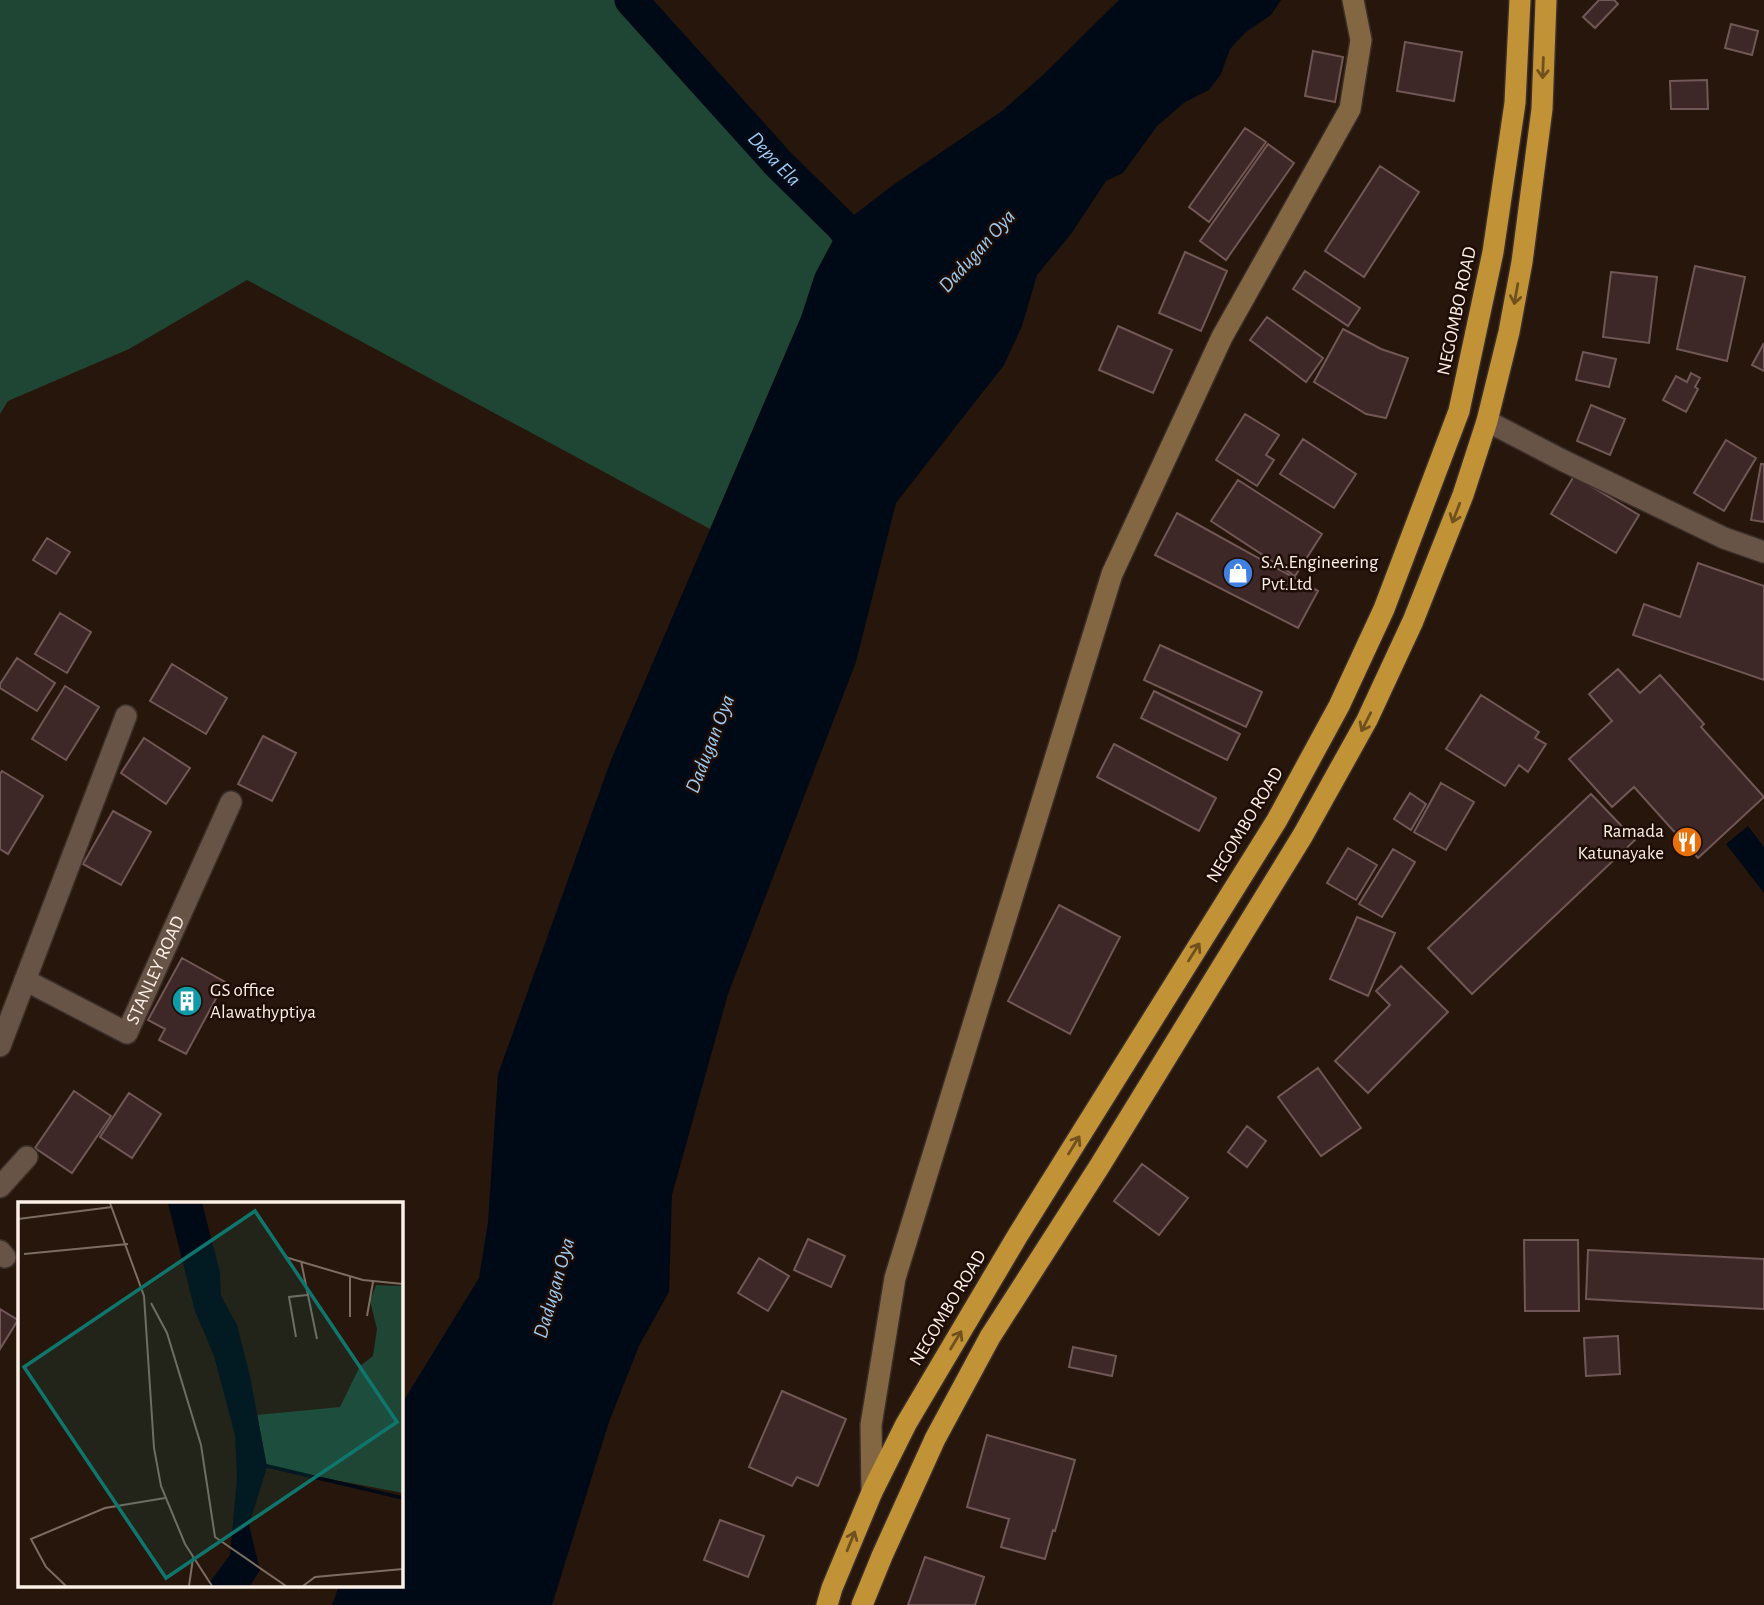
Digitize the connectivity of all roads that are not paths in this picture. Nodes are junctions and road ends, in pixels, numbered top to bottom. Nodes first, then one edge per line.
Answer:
1 (1353, 0) edge
2 (1520, 0) edge
3 (1550, 5) edge
4 (1488, 421) junction
5 (1764, 552) edge
6 (126, 716) dead end
7 (231, 802) dead end
8 (25, 980) junction
9 (0, 1046) edge
10 (27, 1157) dead end
11 (0, 1187) edge
12 (872, 1492) junction
13 (827, 1605) edge
14 (862, 1605) edge

1 - 12 street
12 -> 2 highway, NEGOMBO ROAD
3 -> 4 highway
4 - 5 street
4 -> 14 highway
6 - 8 street
7 - 8 street, STANLEY ROAD
8 - 9 street
10 - 11 street
13 -> 12 highway, NEGOMBO ROAD

